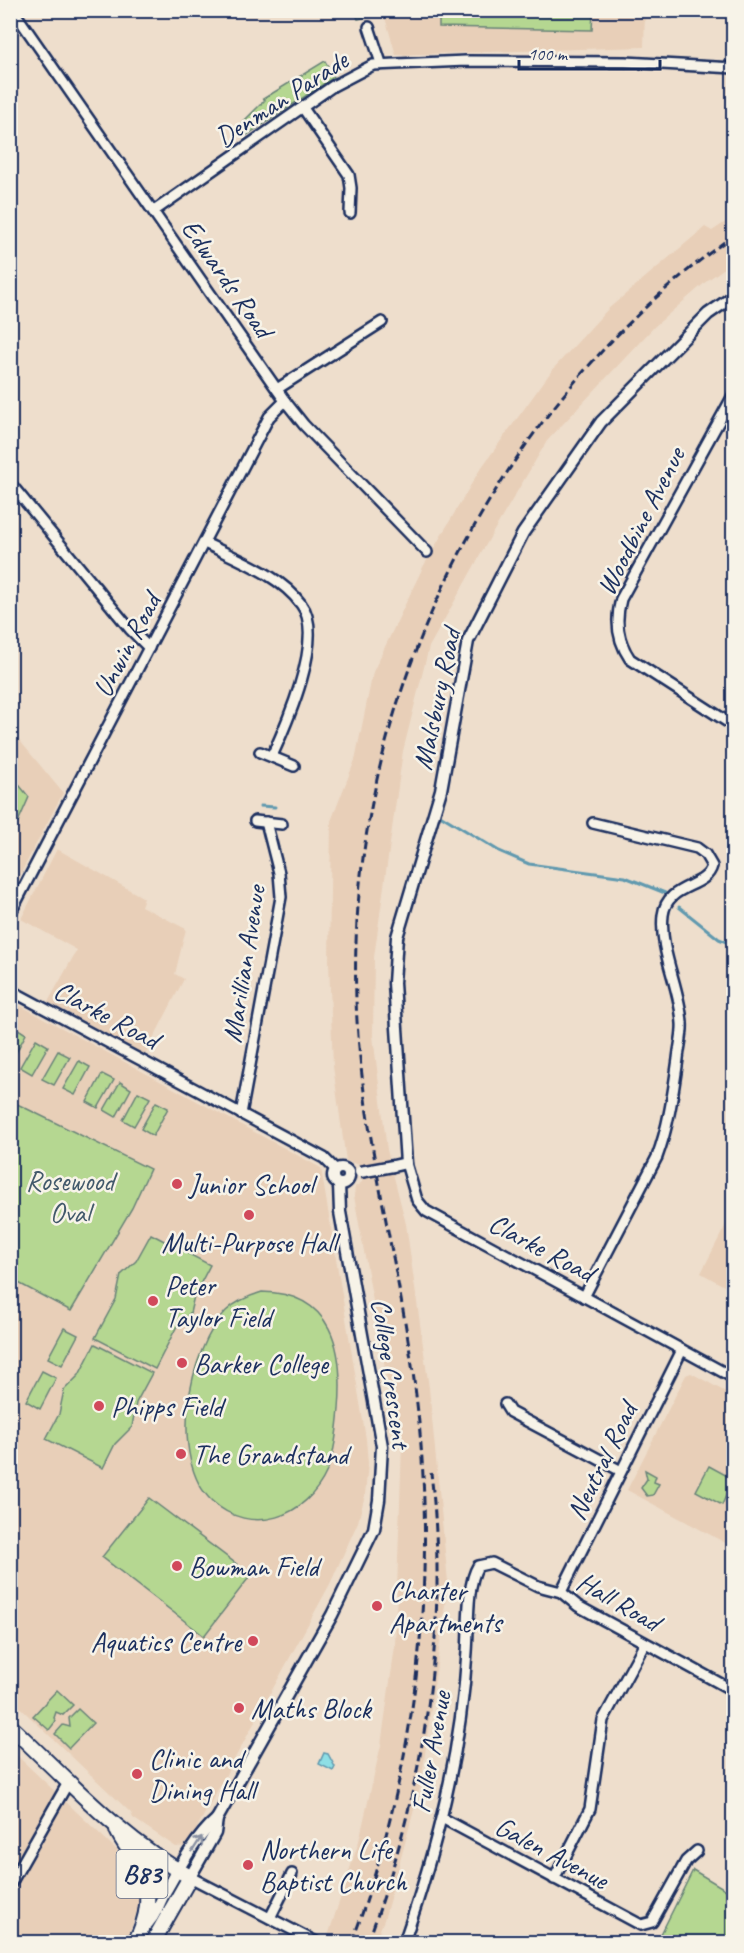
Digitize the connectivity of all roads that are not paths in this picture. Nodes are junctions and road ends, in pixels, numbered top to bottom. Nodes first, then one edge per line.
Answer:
1 (13, 10) edge
2 (369, 27) dead end
3 (381, 63) junction
4 (734, 68) edge
5 (303, 108) junction
6 (154, 211) junction
7 (350, 213) dead end
8 (734, 296) edge
9 (382, 322) dead end
10 (277, 389) junction
11 (734, 393) edge
12 (285, 401) junction
13 (10, 483) edge
14 (205, 543) junction
15 (428, 552) dead end
16 (149, 648) junction
17 (734, 726) edge
18 (260, 752) dead end
19 (272, 756) junction
20 (294, 766) dead end
21 (255, 821) dead end
22 (266, 822) junction
23 (593, 823) dead end
24 (282, 824) dead end
25 (10, 914) edge
26 (10, 990) edge
27 (241, 1114) junction
28 (406, 1163) junction
29 (336, 1170) junction
30 (354, 1173) junction
31 (339, 1184) junction
32 (584, 1297) junction
33 (682, 1350) junction
34 (734, 1378) edge
35 (506, 1404) dead end
36 (621, 1471) junction
37 (478, 1566) joint
38 (561, 1592) junction
39 (645, 1642) junction
40 (734, 1691) edge
41 (10, 1726) edge
42 (69, 1781) junction
43 (442, 1818) junction
44 (115, 1825) junction
45 (697, 1851) dead end
46 (185, 1874) junction
47 (292, 1874) dead end
48 (554, 1879) junction
49 (10, 1885) edge
50 (270, 1918) junction
51 (142, 1929) junction
52 (135, 1942) edge
53 (153, 1942) edge
54 (316, 1942) edge
55 (404, 1942) edge

1 - 6 street, Edwards Road
2 - 3 street
3 - 4 street, Denman Parade
3 - 5 street, Denman Parade
5 - 6 street, Denman Parade
5 - 7 street
6 - 10 street, Edwards Road
8 - 28 street, Malsbury Road
9 - 10 street
10 - 12 street, Edwards Road
11 - 17 street, Woodbine Avenue
12 - 14 street, Unwin Road
12 - 15 street, Edwards Road
13 - 16 street
14 - 16 street, Unwin Road
14 - 19 street
16 - 25 street, Unwin Road
18 - 19 street
19 - 20 street
21 - 22 street
22 - 24 street
22 - 27 street, Marillian Avenue
23 - 32 street
26 - 27 street, Clarke Road
27 - 29 street, Clarke Road
28 - 30 street, bridge
28 - 32 street, Clarke Road
29 - 30 street
29 - 31 street, College Crescent
30 - 31 street
31 - 46 street, College Crescent
32 - 33 street, Clarke Road
33 - 34 street, Clarke Road
33 - 36 street, Neutral Road
35 - 36 street
36 - 38 street, Neutral Road
37 - 38 street, Hall Road
37 - 43 street, Fuller Avenue
38 - 39 street, Hall Road
39 - 40 street, Hall Road
39 - 48 street
41 - 42 main road, B83
42 - 44 main road, B83
42 - 49 street
43 - 48 street, Galen Avenue
43 - 55 street, Fuller Avenue
44 - 46 main road, B83
44 - 51 main road, B83
45 - 48 street, Galen Avenue
46 - 50 street
46 - 51 street, College Crescent
46 - 53 main road, B83
47 - 50 street
50 - 54 street
51 - 52 main road, B83

